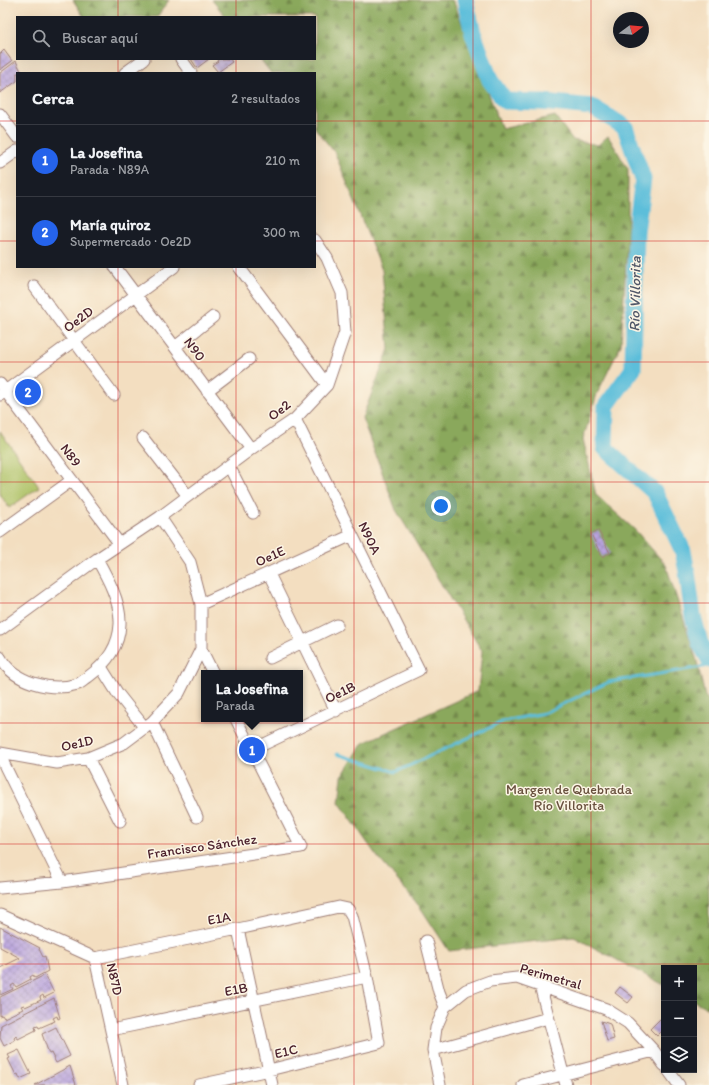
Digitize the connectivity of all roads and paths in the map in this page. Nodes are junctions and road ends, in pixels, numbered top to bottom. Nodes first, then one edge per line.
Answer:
1 (143, 60) edge
2 (182, 60) edge
3 (126, 72) edge
4 (190, 72) edge
5 (0, 114) edge
6 (16, 137) edge
7 (16, 152) edge
8 (0, 164) edge
9 (316, 242) edge
10 (116, 268) edge
11 (173, 268) edge
12 (240, 268) edge
13 (34, 286) dead end
14 (136, 295) junction
15 (213, 317) dead end
16 (74, 341) junction
17 (175, 347) junction
18 (249, 358) dead end
19 (327, 385) junction
20 (2, 390) edge
21 (207, 391) junction
22 (114, 395) dead end
23 (295, 419) junction
24 (143, 438) dead end
25 (251, 449) junction
26 (229, 466) junction
27 (72, 480) junction
28 (188, 496) junction
29 (253, 513) dead end
30 (160, 517) junction
31 (0, 532) edge
32 (352, 535) junction
33 (119, 543) junction
34 (97, 559) junction
35 (269, 574) junction
36 (201, 604) junction
37 (337, 625) dead end
38 (0, 630) edge
39 (303, 642) junction
40 (201, 650) junction
41 (0, 657) edge
42 (270, 658) dead end
43 (101, 667) junction
44 (211, 670) edge
45 (419, 670) joint
46 (336, 711) junction
47 (238, 722) edge
48 (149, 725) junction
49 (252, 750) junction
50 (0, 755) edge
51 (88, 758) junction
52 (197, 817) dead end
53 (120, 821) dead end
54 (62, 882) junction
55 (0, 888) edge
56 (0, 915) edge
57 (238, 929) junction
58 (426, 941) dead end
59 (95, 958) junction
60 (367, 977) junction
61 (540, 985) junction
62 (253, 1001) junction
63 (445, 1007) junction
64 (548, 1018) junction
65 (111, 1030) junction
66 (433, 1050) junction
67 (654, 1051) junction
68 (661, 1061) edge
69 (269, 1070) junction
70 (670, 1073) edge
71 (562, 1074) junction
72 (123, 1085) edge
73 (199, 1085) edge
74 (272, 1085) edge
75 (440, 1085) edge
76 (523, 1085) edge
77 (566, 1085) edge
78 (679, 1085) edge

1 - 3 street
2 - 4 street
5 - 6 street
7 - 8 street
9 - 19 street, Oe2
10 - 14 street, N90
11 - 14 street, Oe2D
12 - 19 street
13 - 16 street
14 - 16 street, Oe2D
14 - 17 street, N90
15 - 17 street
16 - 20 street, Oe2D
16 - 22 street
17 - 21 street, N90
18 - 21 street
19 - 23 street, Oe2
20 - 27 street, N89
21 - 25 street, N90
23 - 25 street, Oe2
23 - 32 street, N90A
24 - 28 street
25 - 26 street, Oe2
26 - 28 street, Oe2
26 - 29 street
27 - 31 street
27 - 33 street, N89
28 - 30 street, Oe2
30 - 33 street, Oe2
30 - 36 street
32 - 35 street, Oe1E
32 - 45 street, N90A
33 - 34 street, Oe2
34 - 38 street, Oe2
34 - 43 street
35 - 36 street, Oe1E
35 - 39 street
36 - 40 street
37 - 39 street
39 - 42 street
39 - 46 street
40 - 44 street
40 - 48 street, Oe1D
41 - 43 street
43 - 48 street
45 - 46 street, Oe1B
46 - 49 street, Oe1B
47 - 49 street
48 - 51 street, Oe1D
48 - 52 street
49 - 54 street, Francisco Sánchez
50 - 51 street, Oe1D
50 - 54 street
51 - 53 street
54 - 55 street, Francisco Sánchez
56 - 59 street, N87D
57 - 59 street, E1A
57 - 60 street, E1A
57 - 62 street
58 - 63 street
59 - 65 street, N87D
60 - 62 street, E1B
60 - 69 street, E1C
61 - 63 street, Perimetral
61 - 64 street
61 - 67 street, Perimetral
62 - 65 street, E1B
62 - 69 street
63 - 66 street, Perimetral
64 - 66 street
64 - 71 street
65 - 72 street, N87D
66 - 75 street, Perimetral
67 - 68 street, Perimetral
67 - 71 street
69 - 73 street, E1C
69 - 74 street
70 - 78 street
71 - 76 street
71 - 77 street

